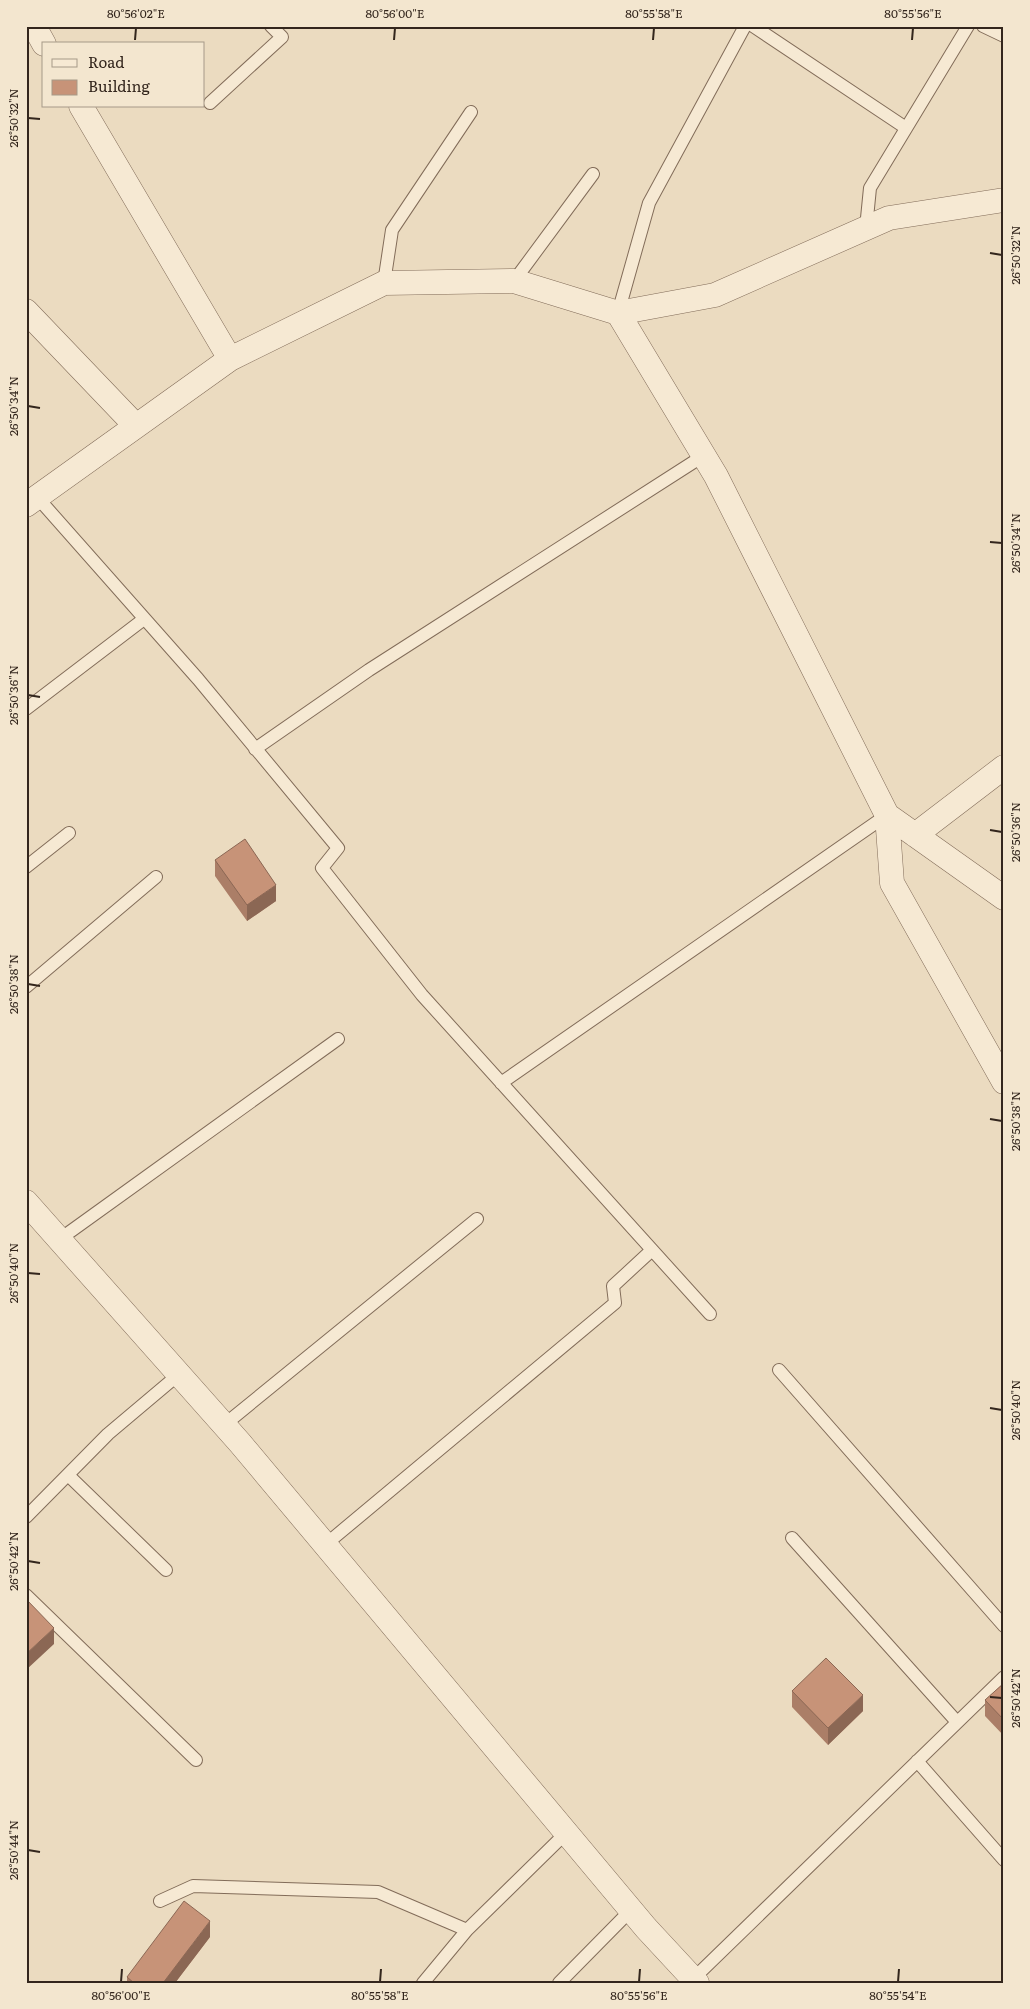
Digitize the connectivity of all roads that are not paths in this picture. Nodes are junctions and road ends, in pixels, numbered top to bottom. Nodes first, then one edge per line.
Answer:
1 (34, 26) edge
2 (271, 26) edge
3 (745, 26) edge
4 (753, 26) edge
5 (968, 26) edge
6 (983, 26) edge
7 (1004, 36) edge
8 (43, 42) edge
9 (210, 103) dead end
10 (82, 108) edge
11 (471, 112) dead end
12 (906, 128) junction
13 (593, 174) dead end
14 (1004, 200) edge
15 (866, 228) junction
16 (514, 281) junction
17 (384, 283) junction
18 (26, 311) edge
19 (618, 313) junction
20 (230, 359) junction
21 (136, 426) junction
22 (703, 456) junction
23 (32, 501) edge
24 (144, 619) junction
25 (26, 709) edge
26 (255, 749) junction
27 (1004, 767) edge
28 (887, 815) junction
29 (69, 833) dead end
30 (915, 835) junction
31 (26, 867) edge
32 (156, 877) dead end
33 (1004, 898) edge
34 (26, 987) edge
35 (338, 1039) dead end
36 (1004, 1082) edge
37 (501, 1083) junction
38 (26, 1202) edge
39 (477, 1219) dead end
40 (60, 1240) junction
41 (652, 1250) junction
42 (710, 1314) dead end
43 (779, 1370) dead end
44 (178, 1375) junction
45 (224, 1425) junction
46 (68, 1475) junction
47 (26, 1517) edge
48 (792, 1538) dead end
49 (325, 1545) junction
50 (166, 1570) dead end
51 (26, 1595) edge
52 (1004, 1626) edge
53 (1004, 1677) edge
54 (957, 1722) junction
55 (196, 1760) dead end
56 (917, 1761) junction
57 (566, 1833) junction
58 (1004, 1860) edge
59 (160, 1901) dead end
60 (631, 1910) junction
61 (466, 1930) junction
62 (695, 1981) edge
63 (423, 1983) edge
64 (559, 1983) edge

1 - 8 street
2 - 9 lane
3 - 19 lane
4 - 12 lane
5 - 12 lane
6 - 7 lane
10 - 20 street
11 - 17 lane
12 - 15 lane
13 - 16 lane
14 - 15 street
15 - 19 street
16 - 17 street
16 - 19 street
17 - 20 street
18 - 21 street
19 - 22 street
20 - 21 street
21 - 23 street
22 - 26 lane
22 - 28 street
23 - 24 lane
24 - 25 lane
24 - 26 lane
26 - 37 lane
27 - 30 street
28 - 30 street
28 - 36 street
28 - 37 lane
29 - 31 lane
30 - 33 street
32 - 34 lane
35 - 40 lane
37 - 41 lane
38 - 40 street
39 - 45 lane
40 - 44 street
41 - 42 lane
41 - 49 lane
43 - 52 lane
44 - 45 street
44 - 46 lane
45 - 49 street
46 - 47 lane
46 - 50 lane
48 - 54 lane
49 - 57 street
51 - 55 lane
53 - 54 lane
54 - 56 lane
56 - 58 lane
56 - 62 lane
57 - 60 street
57 - 61 lane
59 - 61 lane
60 - 62 street
60 - 64 lane
61 - 63 lane

